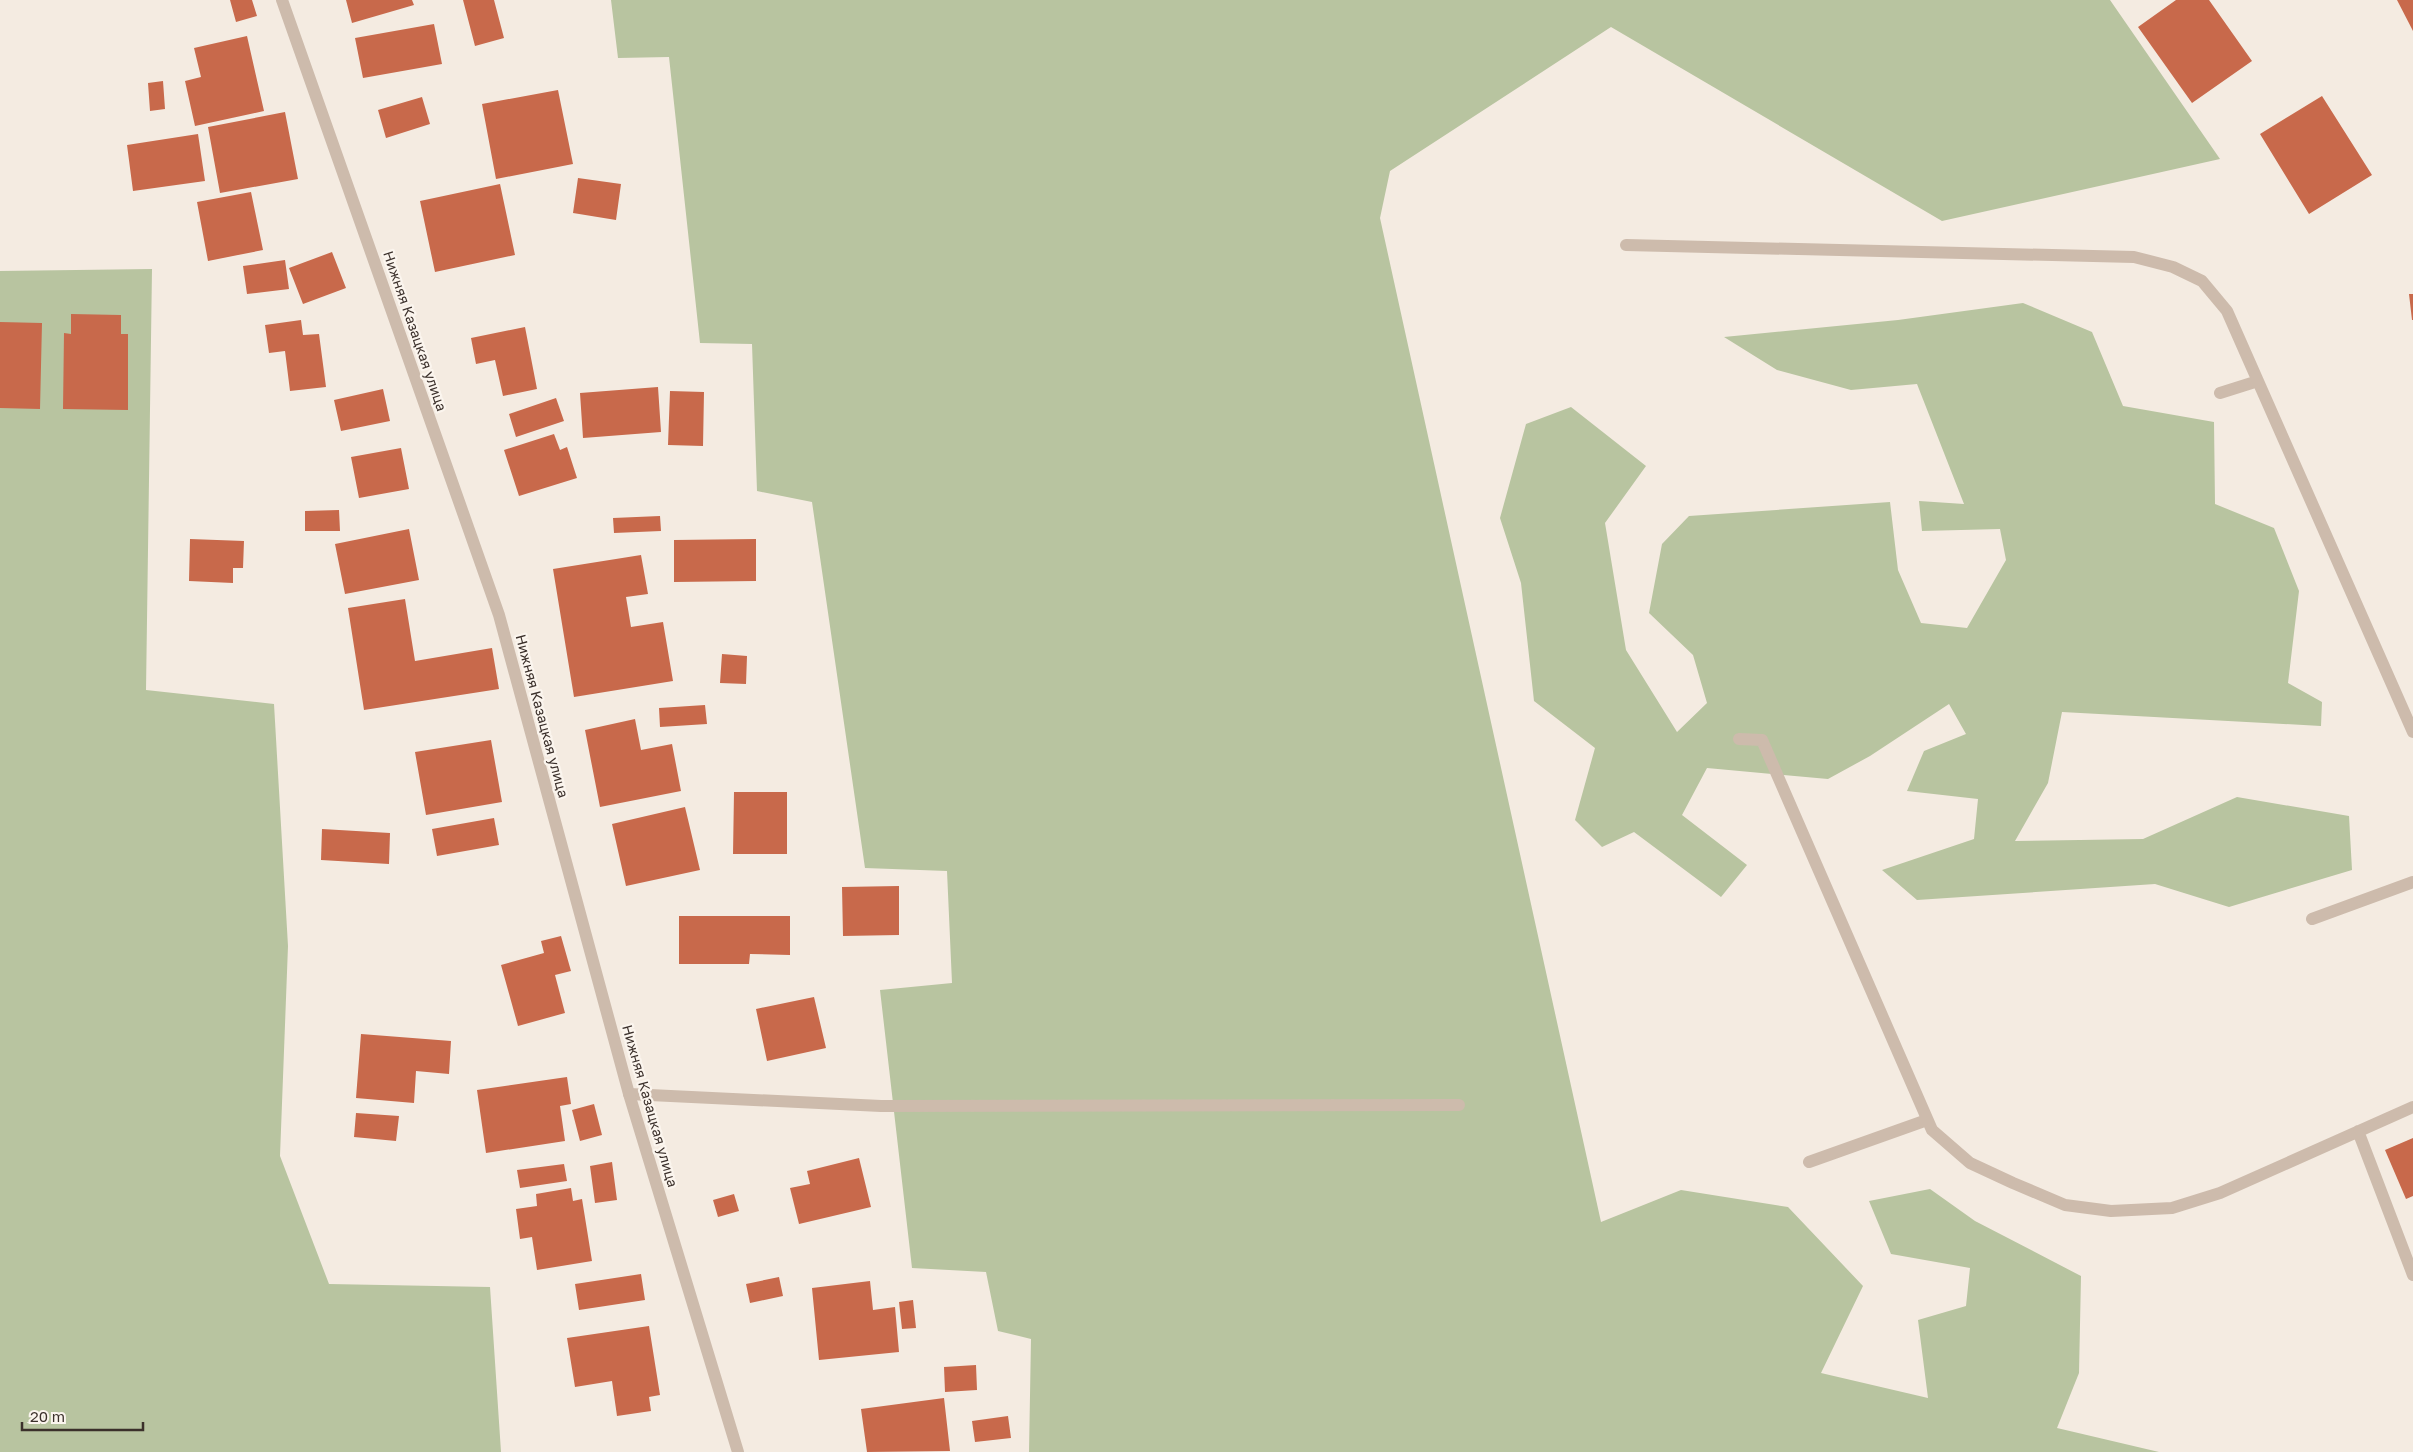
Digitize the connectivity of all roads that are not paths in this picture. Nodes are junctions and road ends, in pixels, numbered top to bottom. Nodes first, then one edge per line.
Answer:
1 (282, 0) edge
2 (1626, 245) dead end
3 (2258, 381) junction
4 (2220, 393) dead end
5 (2413, 732) edge
6 (1739, 739) dead end
7 (2413, 882) edge
8 (2312, 919) dead end
9 (629, 1094) junction
10 (1458, 1105) dead end
11 (2413, 1107) edge
12 (1927, 1120) junction
13 (2358, 1131) junction
14 (1809, 1162) dead end
15 (2413, 1275) edge
16 (738, 1452) edge

1 - 9 street, Нижняя Казацкая улица
2 - 3 street
3 - 4 street
3 - 5 street
6 - 12 street
7 - 8 street
9 - 10 street
9 - 16 street, Нижняя Казацкая улица
11 - 13 street
12 - 13 street
12 - 14 street
13 - 15 street

